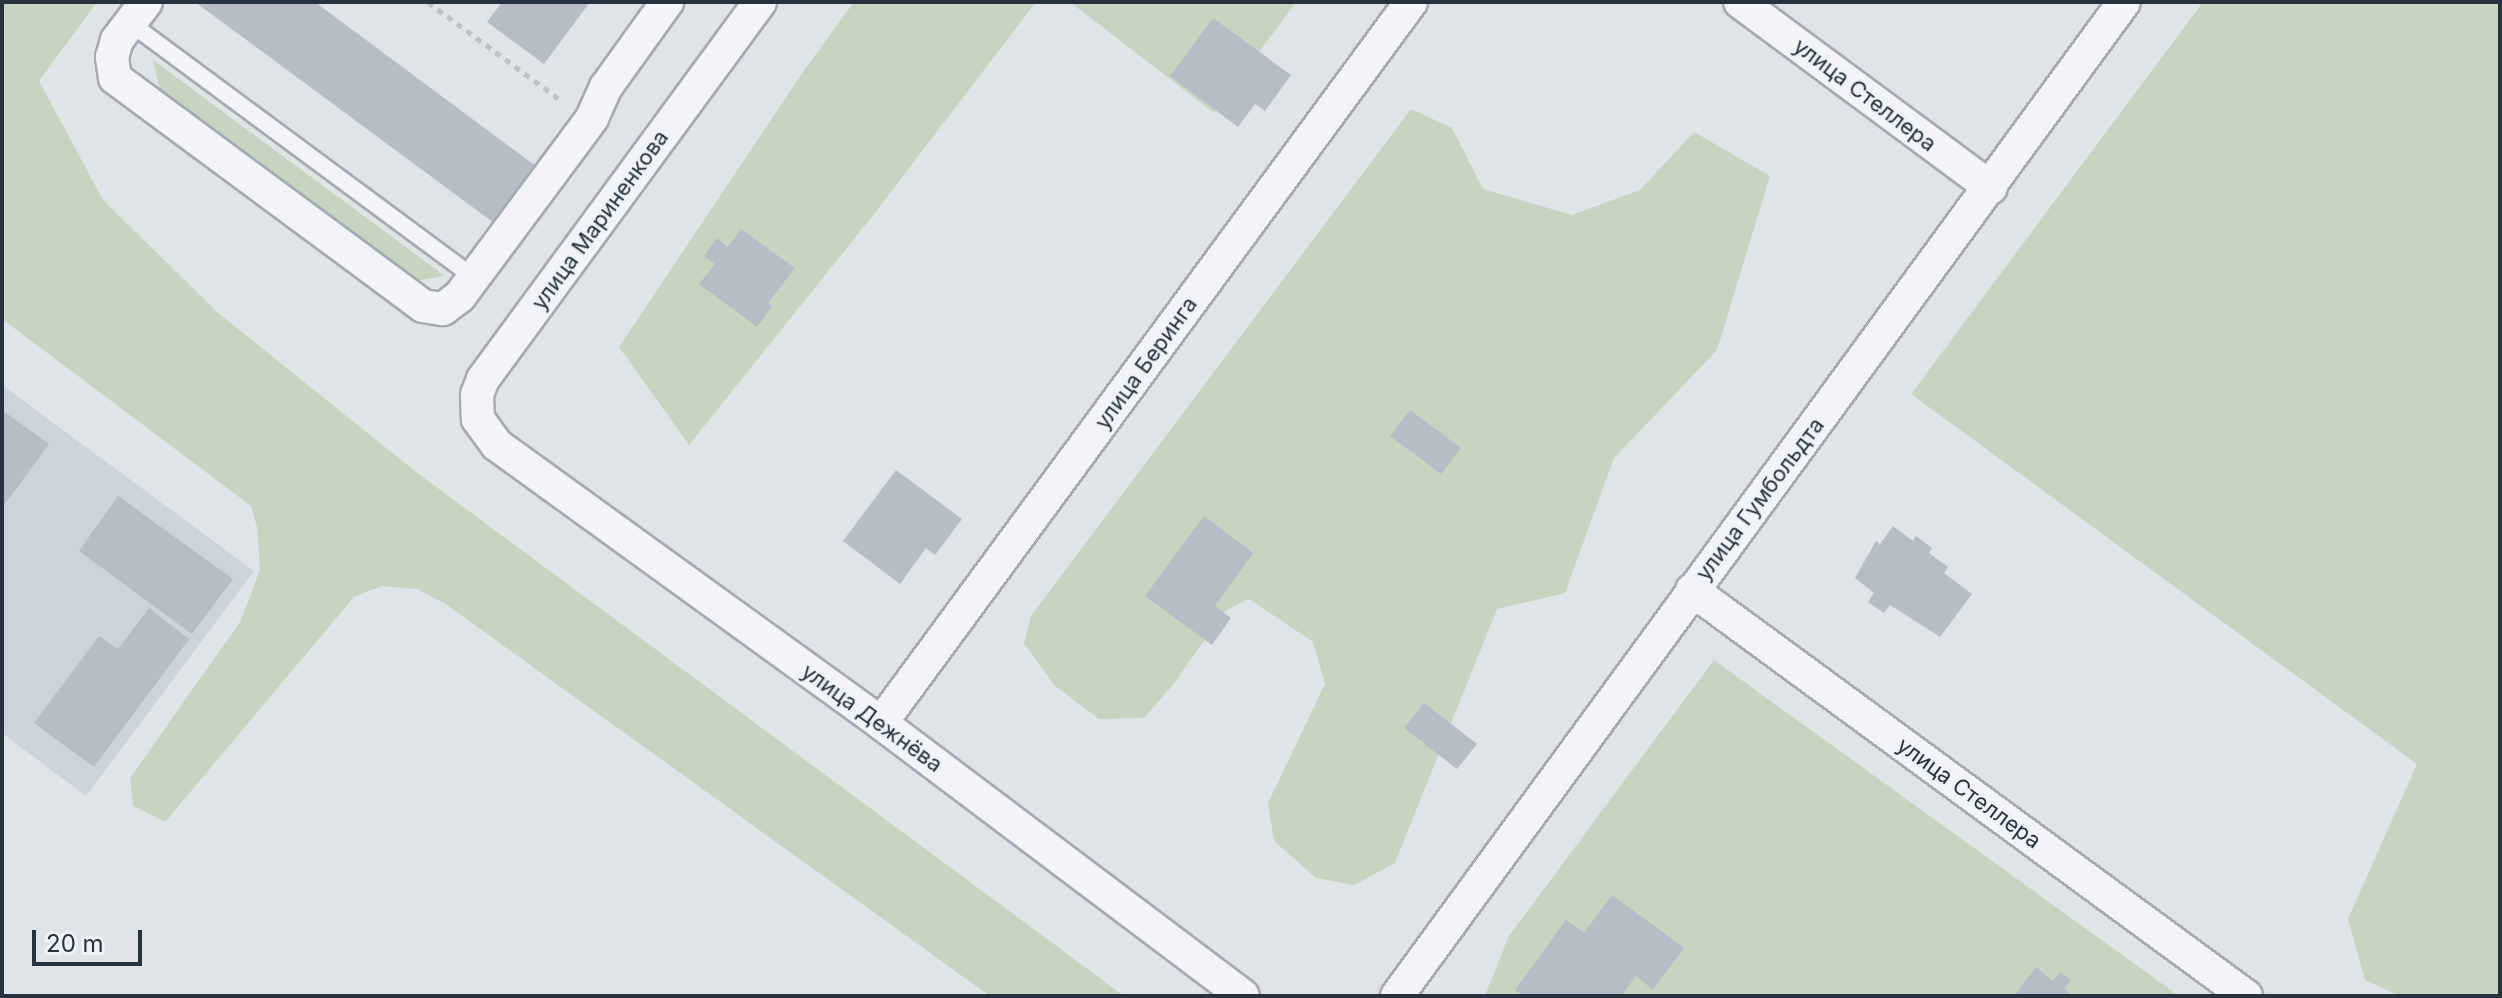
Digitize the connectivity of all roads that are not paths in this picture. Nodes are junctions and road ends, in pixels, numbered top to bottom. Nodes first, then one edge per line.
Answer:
1 (667, 2) edge
2 (760, 2) edge
3 (1411, 2) edge
4 (1740, 2) edge
5 (2124, 2) edge
6 (138, 12) edge
7 (1991, 188) junction
8 (474, 278) junction
9 (497, 445) joint
10 (1692, 590) junction
11 (881, 723) junction
12 (1243, 996) edge
13 (1397, 996) edge
14 (2246, 996) edge

1 - 8 street
2 - 9 street, улица Мариненкова
3 - 11 street, улица Беринга
4 - 7 street, улица Стеллера
5 - 7 street, улица Гумбольдта
6 - 8 lane
6 - 8 street
7 - 10 street, улица Гумбольдта
9 - 11 street, улица Дежнёва
10 - 13 street, улица Гумбольдта
10 - 14 street, улица Стеллера
11 - 12 street, улица Дежнёва

